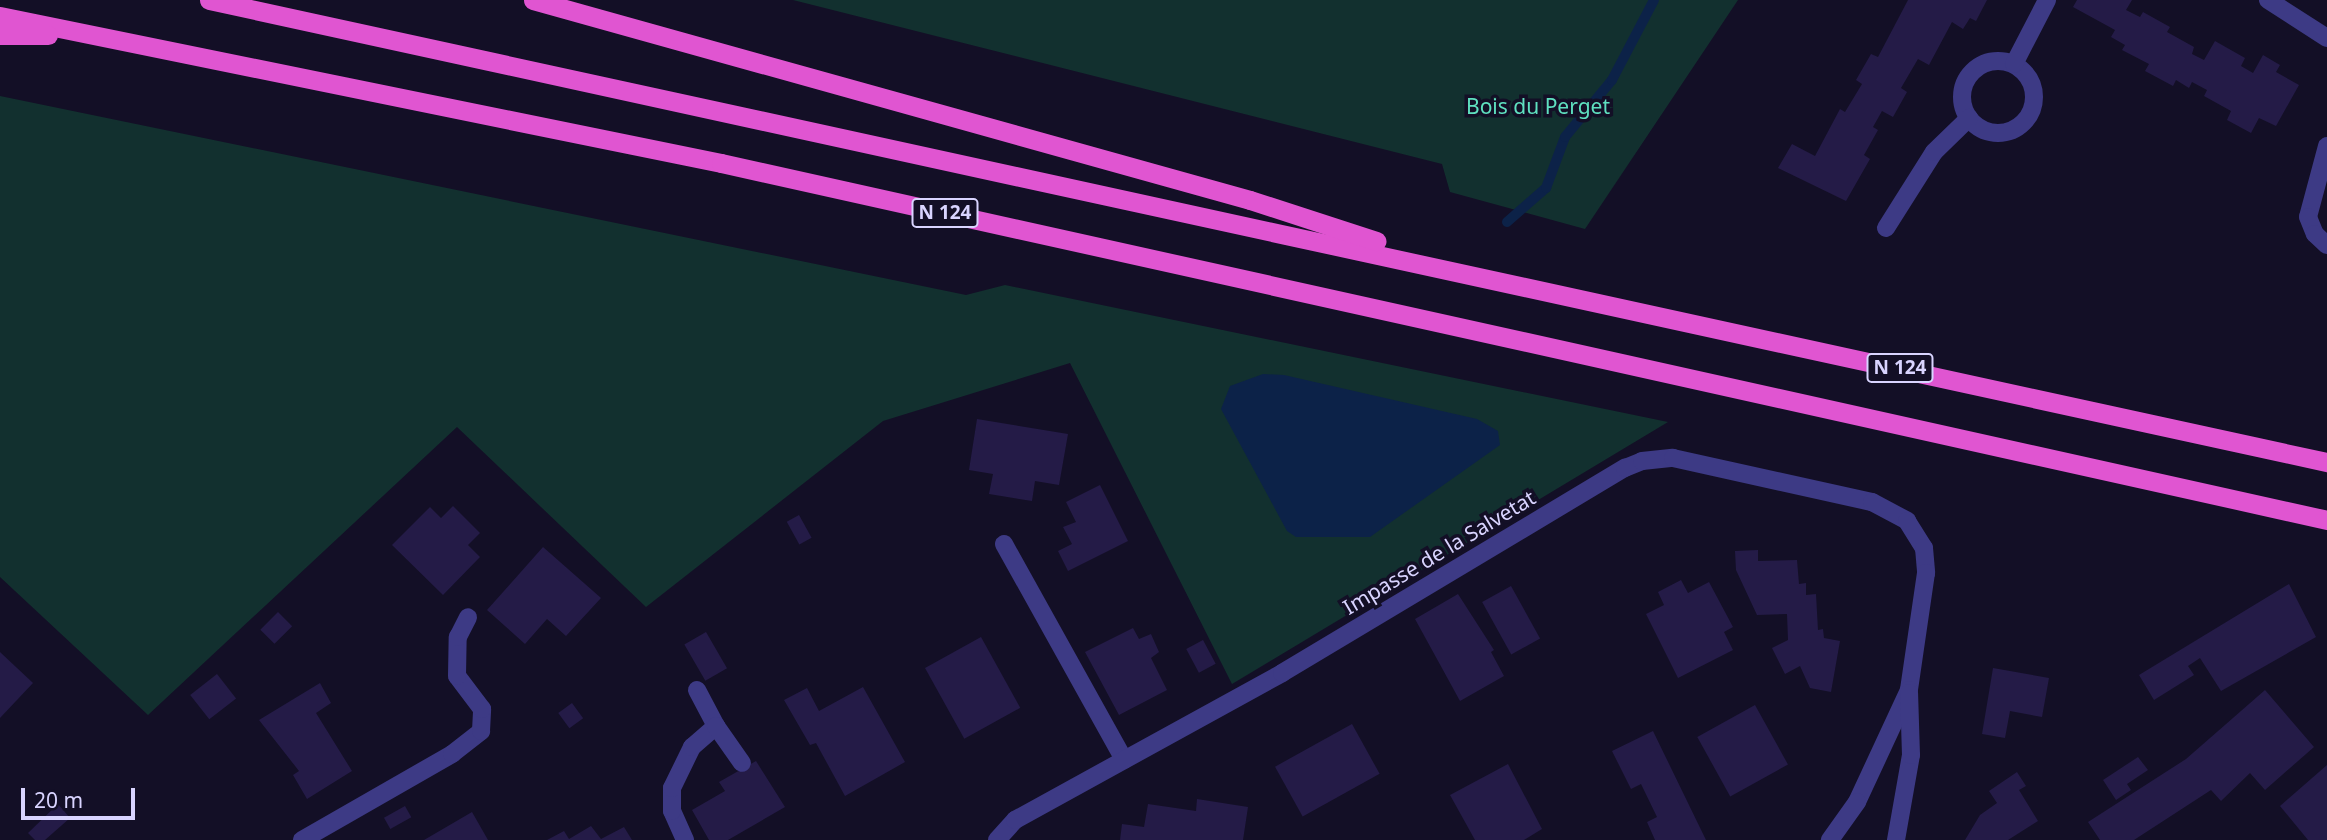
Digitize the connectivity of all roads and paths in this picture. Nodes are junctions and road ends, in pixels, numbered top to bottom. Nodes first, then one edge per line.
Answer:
1 (209, 0) edge
2 (533, 0) edge
3 (2047, 0) edge
4 (2268, 0) edge
5 (0, 16) edge
6 (83, 34) junction
7 (0, 35) edge
8 (2327, 38) edge
9 (2014, 64) junction
10 (1969, 118) junction
11 (2327, 146) edge
12 (1886, 228) dead end
13 (2321, 240) edge
14 (1473, 274) junction
15 (2327, 462) edge
16 (2327, 520) edge
17 (1004, 544) dead end
18 (467, 617) dead end
19 (697, 690) dead end
20 (1909, 690) junction
21 (716, 726) junction
22 (1124, 760) junction
23 (742, 763) dead end
24 (302, 840) edge
25 (685, 840) edge
26 (997, 840) edge
27 (1830, 840) edge
28 (1896, 840) edge

1 - 14 highway, N 124
2 - 14 highway
3 - 9 street
4 - 8 street
5 - 6 highway, N 124
6 - 7 highway
6 - 16 highway, N 124
9 - 10 street
9 - 10 street
10 - 12 street
11 - 13 street
14 - 15 highway, N 124
17 - 22 street
18 - 24 street
19 - 21 street
20 - 22 street, Impasse de la Salvetat
20 - 27 street
20 - 28 street
21 - 23 street
21 - 25 street
22 - 26 street, Impasse de la Salvetat

